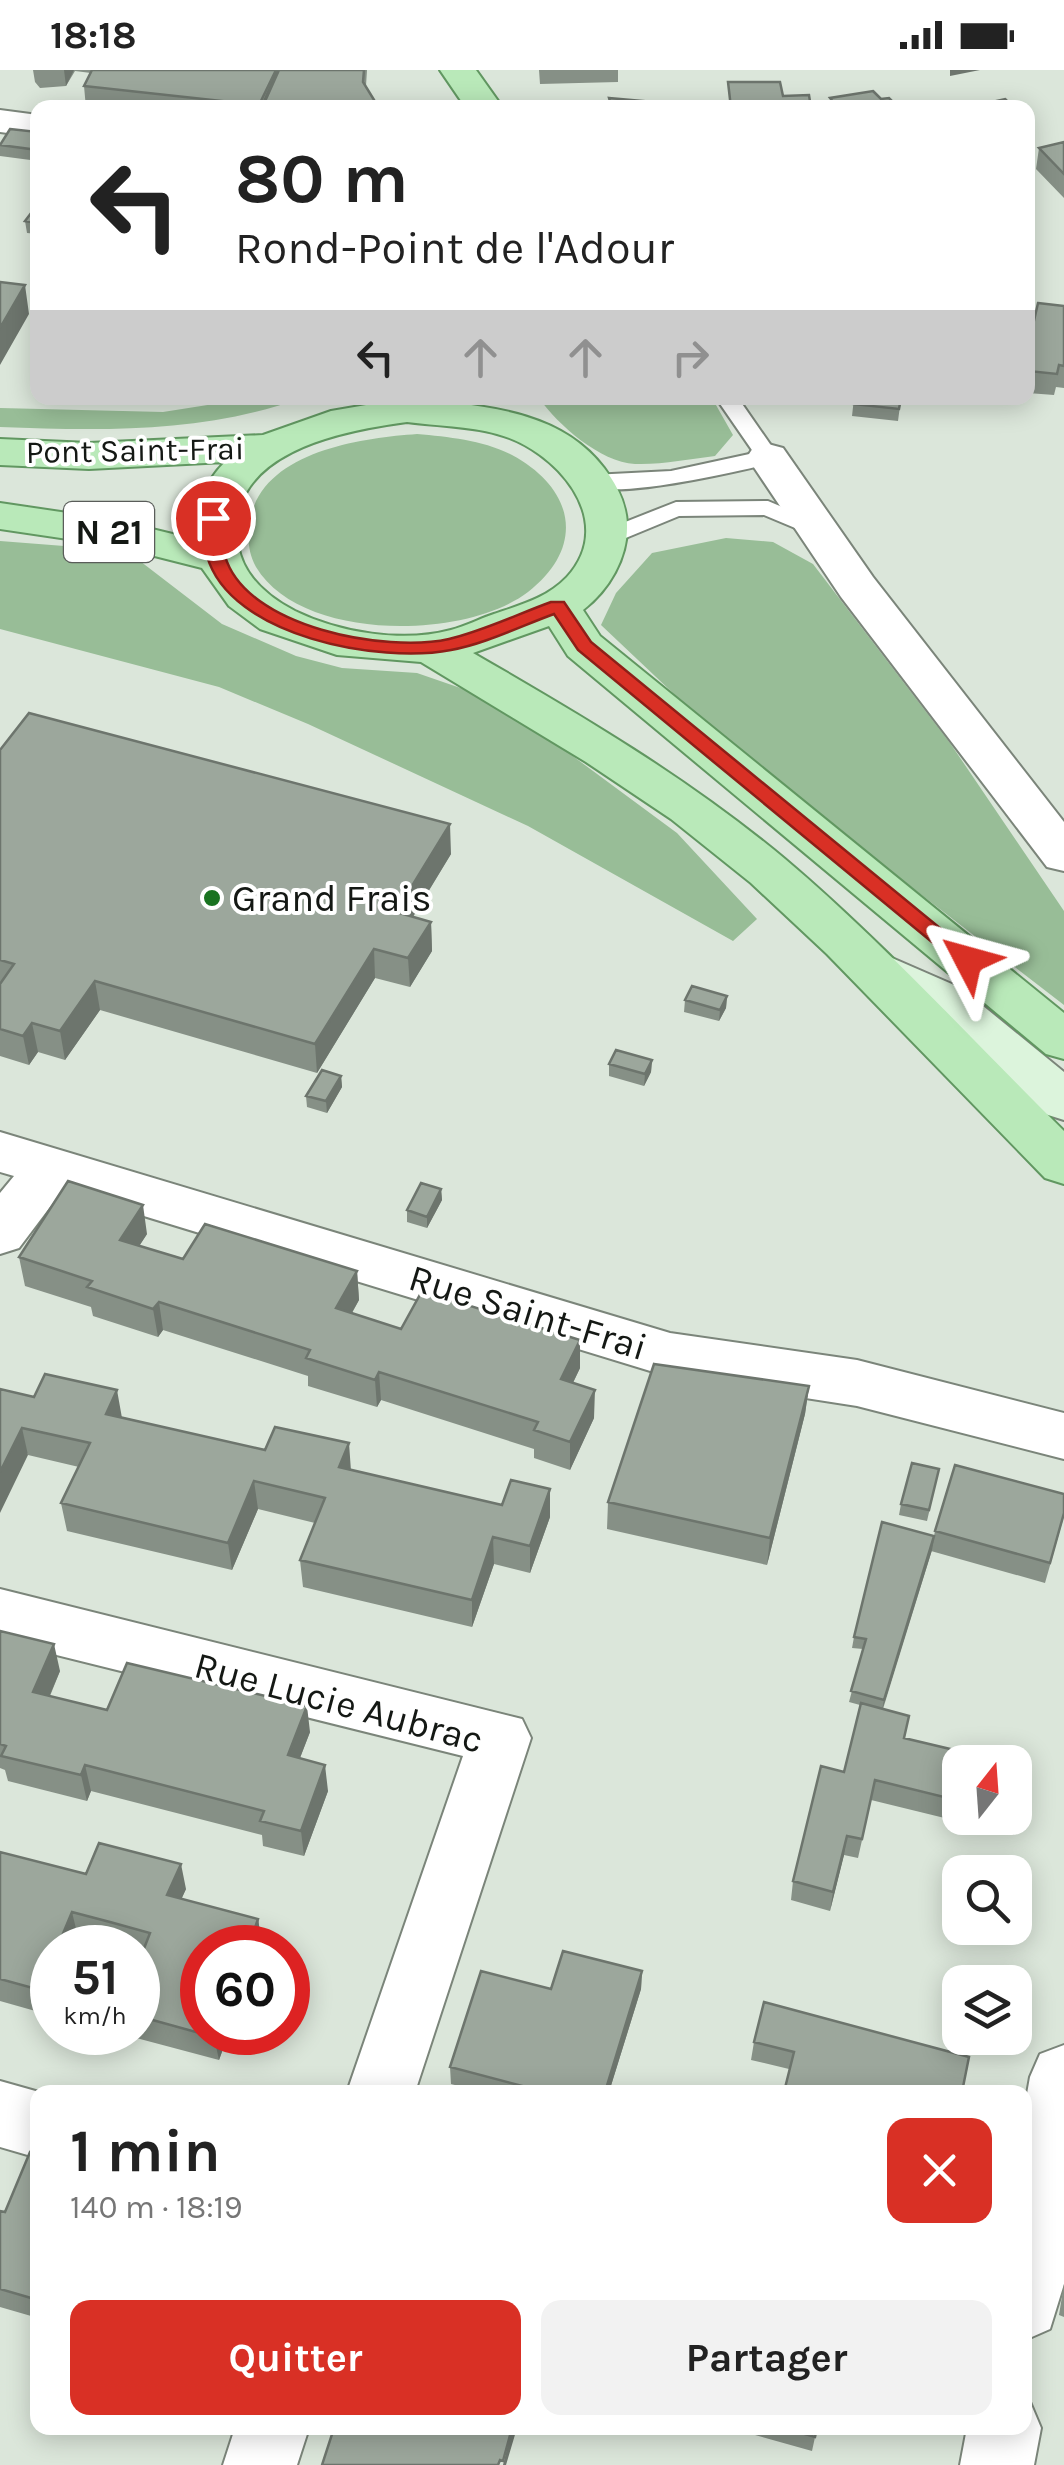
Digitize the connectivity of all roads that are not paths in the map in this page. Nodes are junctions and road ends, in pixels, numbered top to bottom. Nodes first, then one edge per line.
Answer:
1 (458, 70) edge
2 (479, 100) edge
3 (0, 121) edge
4 (30, 125) edge
5 (409, 405) edge
6 (427, 405) edge
7 (732, 405) edge
8 (506, 411) edge
9 (270, 447) junction
10 (0, 452) edge
11 (768, 457) junction
12 (592, 482) junction
13 (0, 516) edge
14 (818, 531) junction
15 (608, 537) junction
16 (216, 558) junction
17 (558, 606) junction
18 (427, 646) junction
19 (1064, 856) edge
20 (870, 966) junction
21 (1064, 1040) edge
22 (1064, 1100) edge
23 (25, 1160) edge
24 (1064, 1164) edge
25 (0, 1233) edge
26 (1064, 1436) edge
27 (0, 1615) edge
28 (1064, 2077) edge
29 (383, 2085) edge
30 (0, 2114) edge
31 (30, 2122) edge
32 (1032, 2263) edge
33 (270, 2435) edge
34 (1003, 2435) edge
35 (260, 2465) edge
36 (997, 2465) edge

1 - 2 main road
3 - 4 street
5 - 9 main road
6 - 8 main road
7 - 11 lane
8 - 12 main road
9 - 10 main road, Pont Saint-Frai / N 21
9 - 16 main road
11 - 12 lane
11 - 14 street
12 - 15 main road
13 - 16 main road, Pont Saint-Frai / N 21
14 - 15 lane
14 - 19 street
15 - 17 main road
16 - 18 main road
17 - 18 main road
17 - 21 main road
18 - 20 main road
20 - 22 street
20 - 24 main road
23 - 25 street
23 - 26 street, Rue Saint-Frai
27 - 29 street, Rue Lucie Aubrac
28 - 32 street
30 - 31 street
33 - 35 street
34 - 36 street

